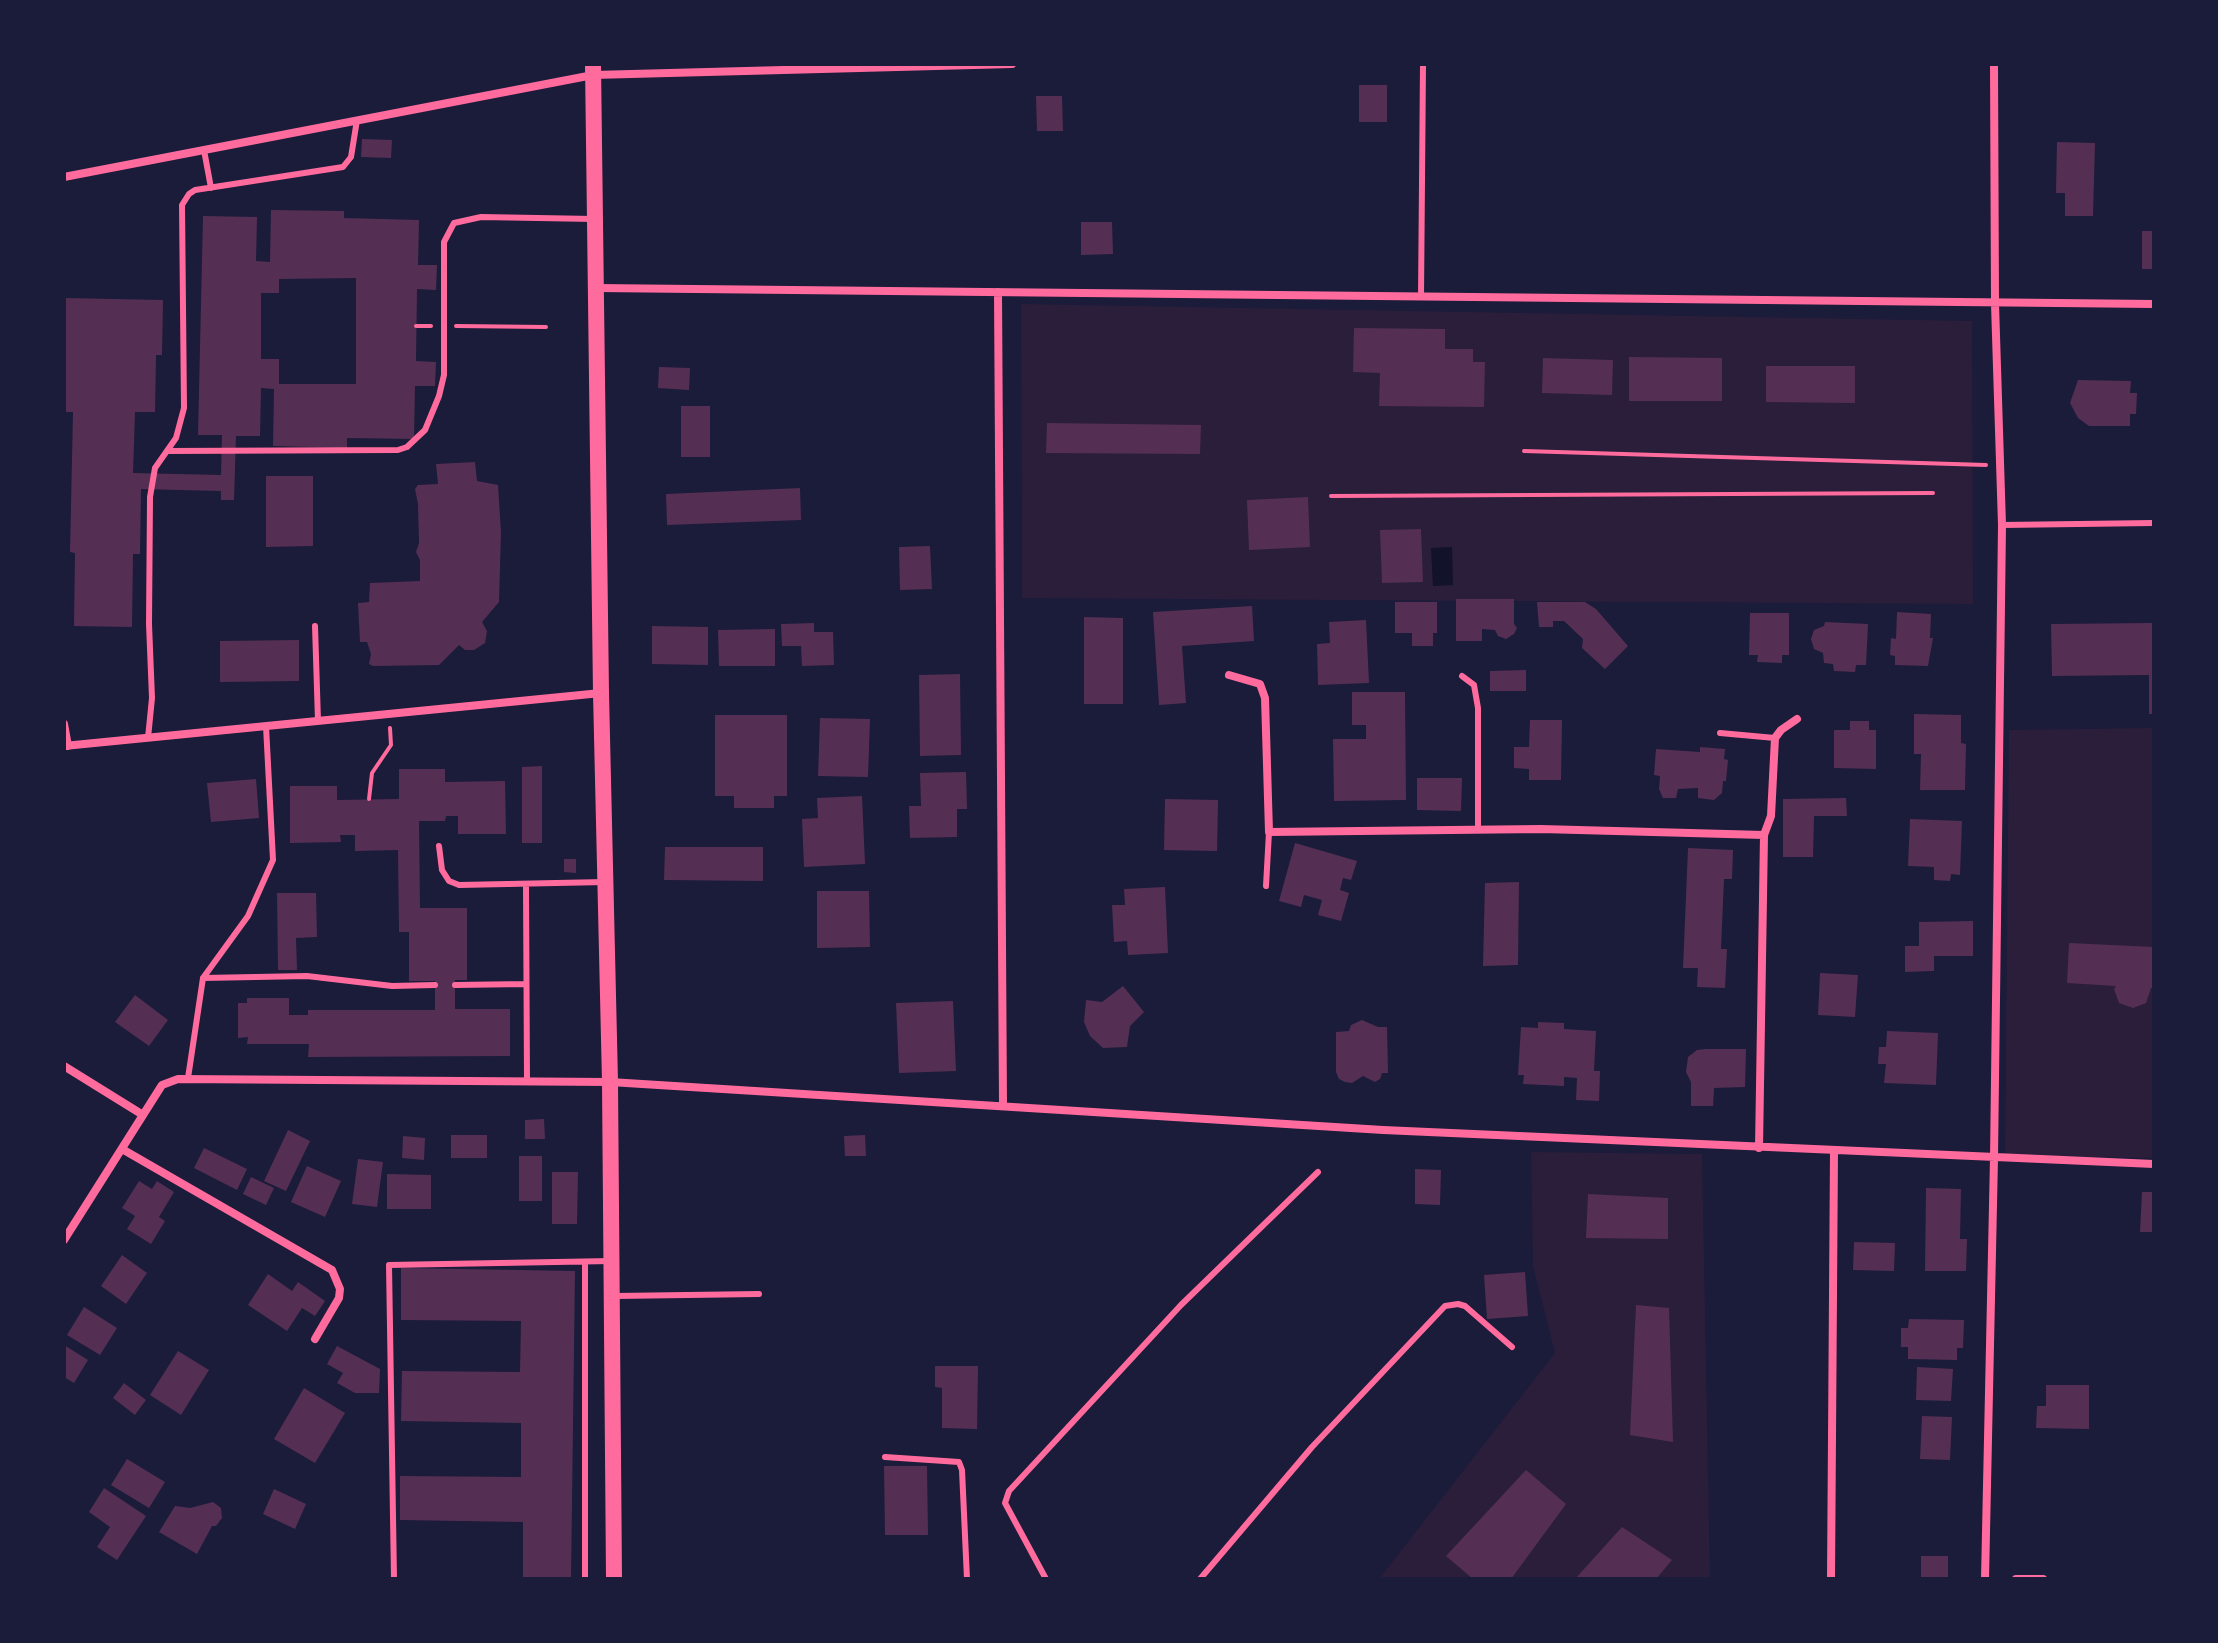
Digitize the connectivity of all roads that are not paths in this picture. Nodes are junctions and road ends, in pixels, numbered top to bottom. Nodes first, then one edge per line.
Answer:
1 (1012, 64) edge
2 (1423, 64) edge
3 (1994, 64) edge
4 (593, 69) edge
5 (357, 120) junction
6 (204, 150) junction
7 (64, 177) edge
8 (211, 188) junction
9 (597, 219) junction
10 (597, 288) junction
11 (998, 292) junction
12 (1421, 297) junction
13 (1995, 304) junction
14 (2154, 304) edge
15 (167, 451) junction
16 (2154, 523) edge
17 (2002, 525) junction
18 (315, 626) dead end
19 (1229, 675) dead end
20 (1462, 676) dead end
21 (601, 693) junction
22 (1797, 719) dead end
23 (318, 721) junction
24 (64, 724) edge
25 (266, 726) junction
26 (1720, 733) dead end
27 (148, 738) junction
28 (1775, 738) junction
29 (66, 746) edge
30 (1478, 830) junction
31 (1269, 832) junction
32 (1764, 835) junction
33 (439, 846) dead end
34 (605, 882) junction
35 (526, 886) junction
36 (1266, 886) dead end
37 (203, 978) junction
38 (526, 984) junction
39 (435, 985) dead end
40 (455, 985) dead end
41 (64, 1066) edge
42 (188, 1078) junction
43 (527, 1080) junction
44 (610, 1082) junction
45 (1003, 1105) junction
46 (143, 1115) junction
47 (1759, 1148) junction
48 (122, 1149) junction
49 (1834, 1151) junction
50 (1994, 1158) junction
51 (2154, 1164) edge
52 (1318, 1172) dead end
53 (64, 1240) edge
54 (611, 1261) junction
55 (585, 1262) junction
56 (759, 1294) dead end
57 (611, 1296) junction
58 (315, 1339) dead end
59 (1512, 1347) dead end
60 (885, 1457) dead end
61 (394, 1579) edge
62 (585, 1579) edge
63 (614, 1579) edge
64 (967, 1579) edge
65 (1046, 1579) edge
66 (1200, 1579) edge
67 (1831, 1579) edge
68 (1985, 1579) edge
69 (2016, 1579) edge
70 (2043, 1579) edge

1 - 4 street
2 - 12 lane
3 - 13 street
4 - 5 street
4 - 9 main road
5 - 6 street
5 - 8 lane
6 - 7 street
6 - 8 lane
8 - 15 lane
9 - 10 main road
9 - 15 lane
10 - 11 street
10 - 21 main road
11 - 12 street
11 - 45 street
12 - 13 street
13 - 14 street
13 - 17 street
15 - 27 lane
16 - 17 lane
17 - 50 street
18 - 23 lane
19 - 31 street
20 - 30 lane
21 - 23 street
21 - 34 main road
22 - 28 street
23 - 25 street
24 - 29 street
25 - 27 street
25 - 37 lane
26 - 28 lane
27 - 29 street
28 - 32 street
30 - 31 street
30 - 32 street
31 - 36 lane
32 - 47 street
33 - 35 lane
34 - 35 lane
34 - 44 main road
35 - 38 lane
37 - 39 lane
37 - 42 lane
38 - 40 lane
38 - 43 lane
41 - 46 street
42 - 43 street
42 - 46 street
43 - 44 street
44 - 45 street
44 - 54 main road
45 - 47 street
46 - 48 street
47 - 49 street
48 - 53 street
48 - 58 street
49 - 50 street
49 - 67 street
50 - 51 street
50 - 68 street
52 - 65 lane
54 - 55 lane
54 - 57 main road
55 - 61 lane
55 - 62 lane
56 - 57 lane
57 - 63 main road
59 - 66 lane
60 - 64 lane
69 - 70 street

